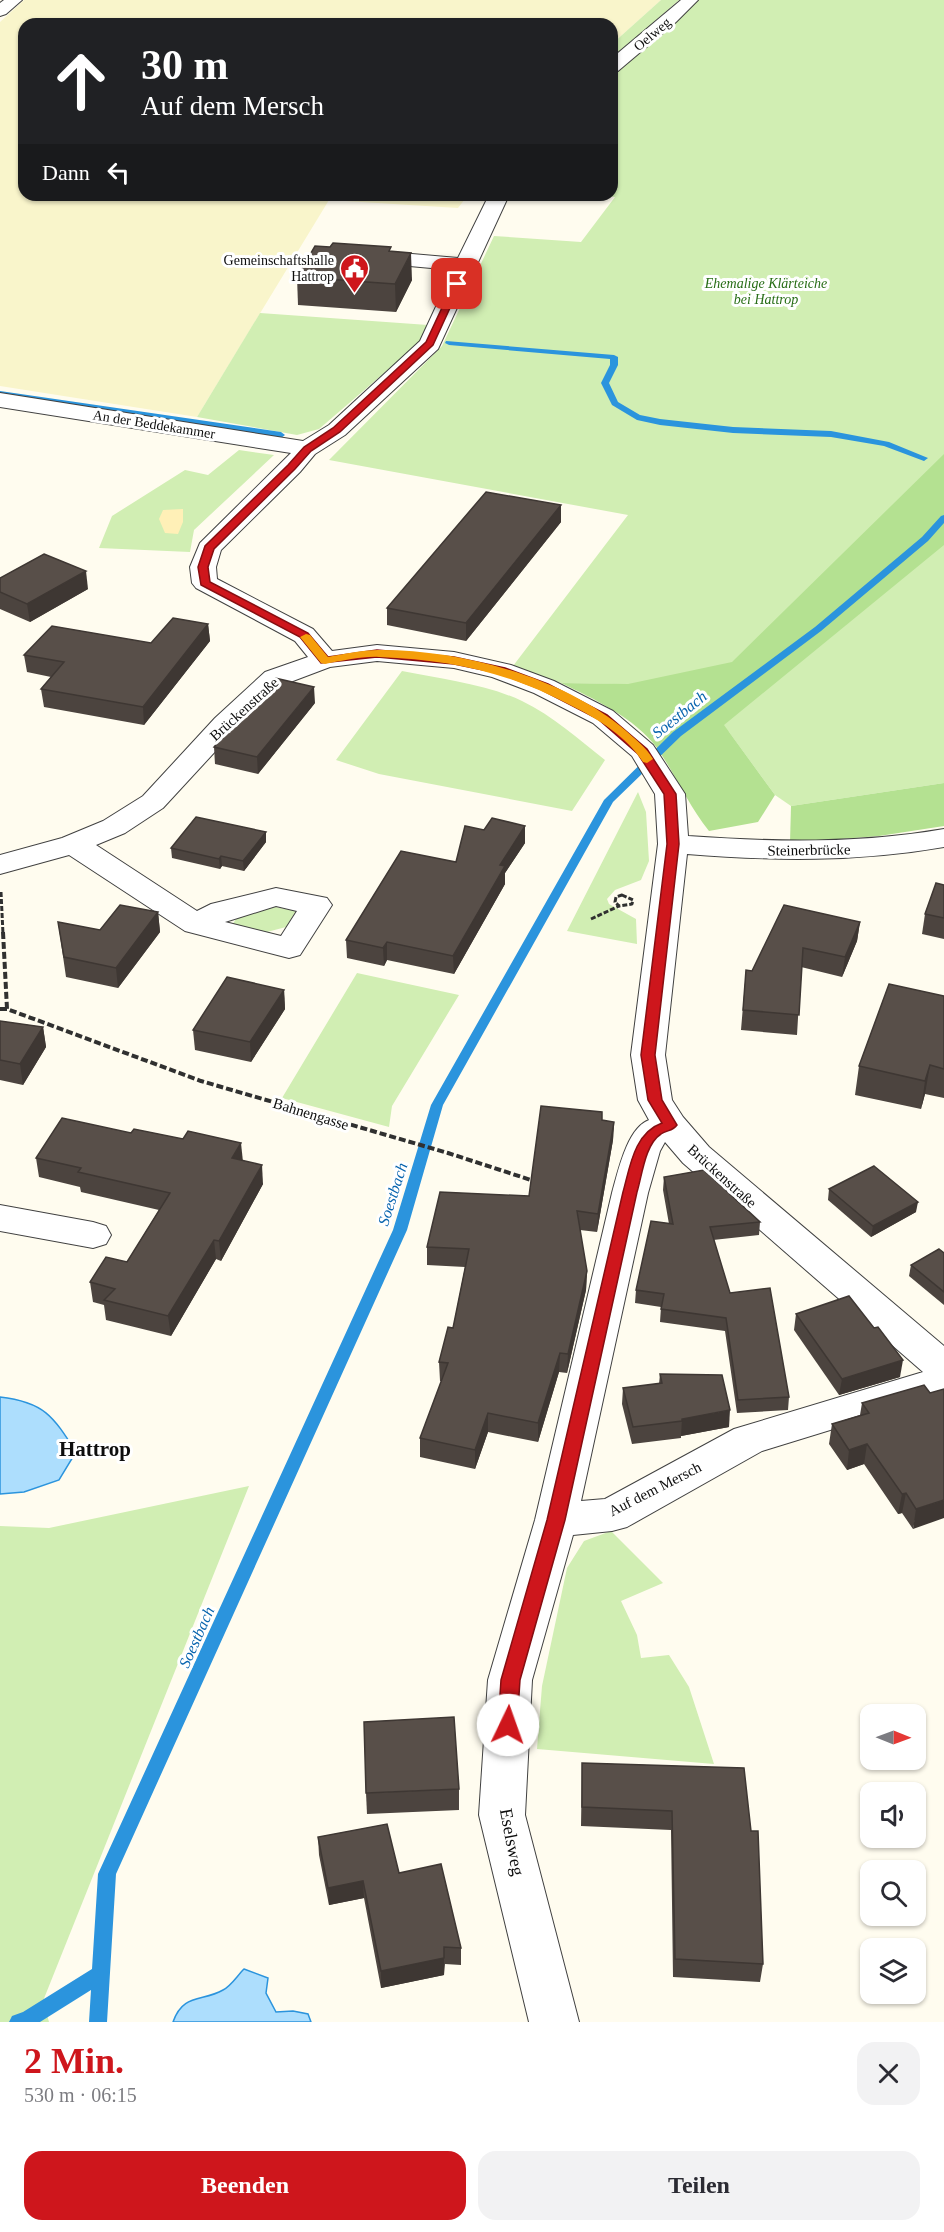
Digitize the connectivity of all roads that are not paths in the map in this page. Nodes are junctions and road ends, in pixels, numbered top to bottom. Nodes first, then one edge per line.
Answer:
1 (14, 0) edge
2 (690, 0) edge
3 (0, 11) edge
4 (618, 62) edge
5 (496, 201) edge
6 (343, 255) edge
7 (466, 264) junction
8 (0, 400) edge
9 (307, 449) junction
10 (325, 660) junction
11 (944, 838) edge
12 (73, 844) junction
13 (673, 844) junction
14 (1, 878) edge
15 (196, 924) dead end
16 (670, 1125) junction
17 (0, 1218) edge
18 (93, 1235) dead end
19 (944, 1368) edge
20 (944, 1380) edge
21 (556, 1520) junction
22 (554, 2022) edge

1 - 3 street
2 - 4 street, Oelweg
5 - 7 street
6 - 7 street
7 - 9 street
8 - 9 street, An der Beddekammer
9 - 10 street
10 - 12 street, Brückenstraße
10 - 13 street, Brückenstraße
11 - 13 street, Steinerbrücke
12 - 14 street, Brückenstraße
12 - 15 street
13 - 16 street, Brückenstraße
16 - 19 street, Brückenstraße
16 - 21 street
17 - 18 street
20 - 21 street, Auf dem Mersch
21 - 22 street, Eselsweg

